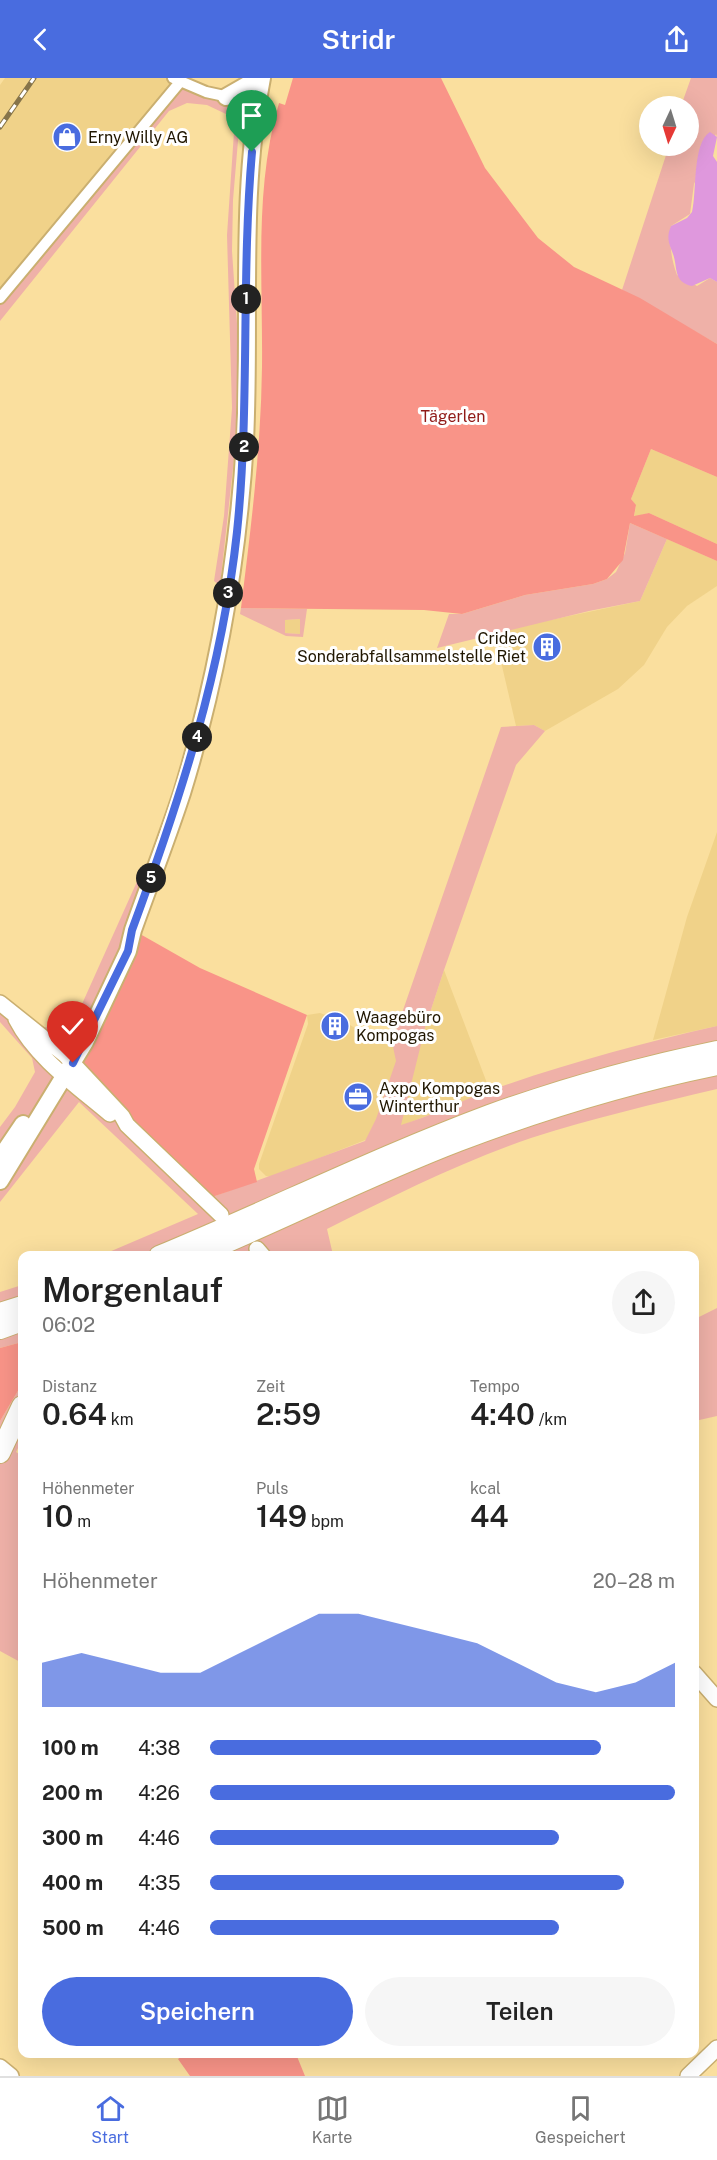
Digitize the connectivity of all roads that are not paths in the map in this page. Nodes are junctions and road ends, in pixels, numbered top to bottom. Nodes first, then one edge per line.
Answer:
1 (261, 78) edge
2 (176, 80) edge
3 (226, 97) junction
4 (257, 103) junction
5 (0, 298) edge
6 (0, 1003) edge
7 (717, 1051) edge
8 (717, 1065) edge
9 (65, 1066) junction
10 (0, 1158) edge
11 (0, 1180) edge
12 (221, 1215) dead end
13 (232, 1240) junction
14 (170, 1251) edge
15 (207, 1251) edge
16 (214, 1251) edge
17 (18, 1307) edge
18 (0, 1313) edge
19 (18, 1322) edge
20 (0, 1329) edge
21 (18, 1415) edge
22 (0, 1453) edge
23 (699, 1679) edge
24 (717, 1699) edge
25 (717, 2048) edge
26 (0, 2067) edge
27 (11, 2076) edge
28 (688, 2076) edge

1 - 3 main road
1 - 4 main road
2 - 3 street
2 - 5 street
3 - 4 street
4 - 9 main road
6 - 9 main road
7 - 14 highway
8 - 13 highway
9 - 10 main road
9 - 11 main road
9 - 12 main road
13 - 15 highway
13 - 16 highway
17 - 18 highway
19 - 20 highway
21 - 22 highway
23 - 24 main road
25 - 28 main road
26 - 27 main road

